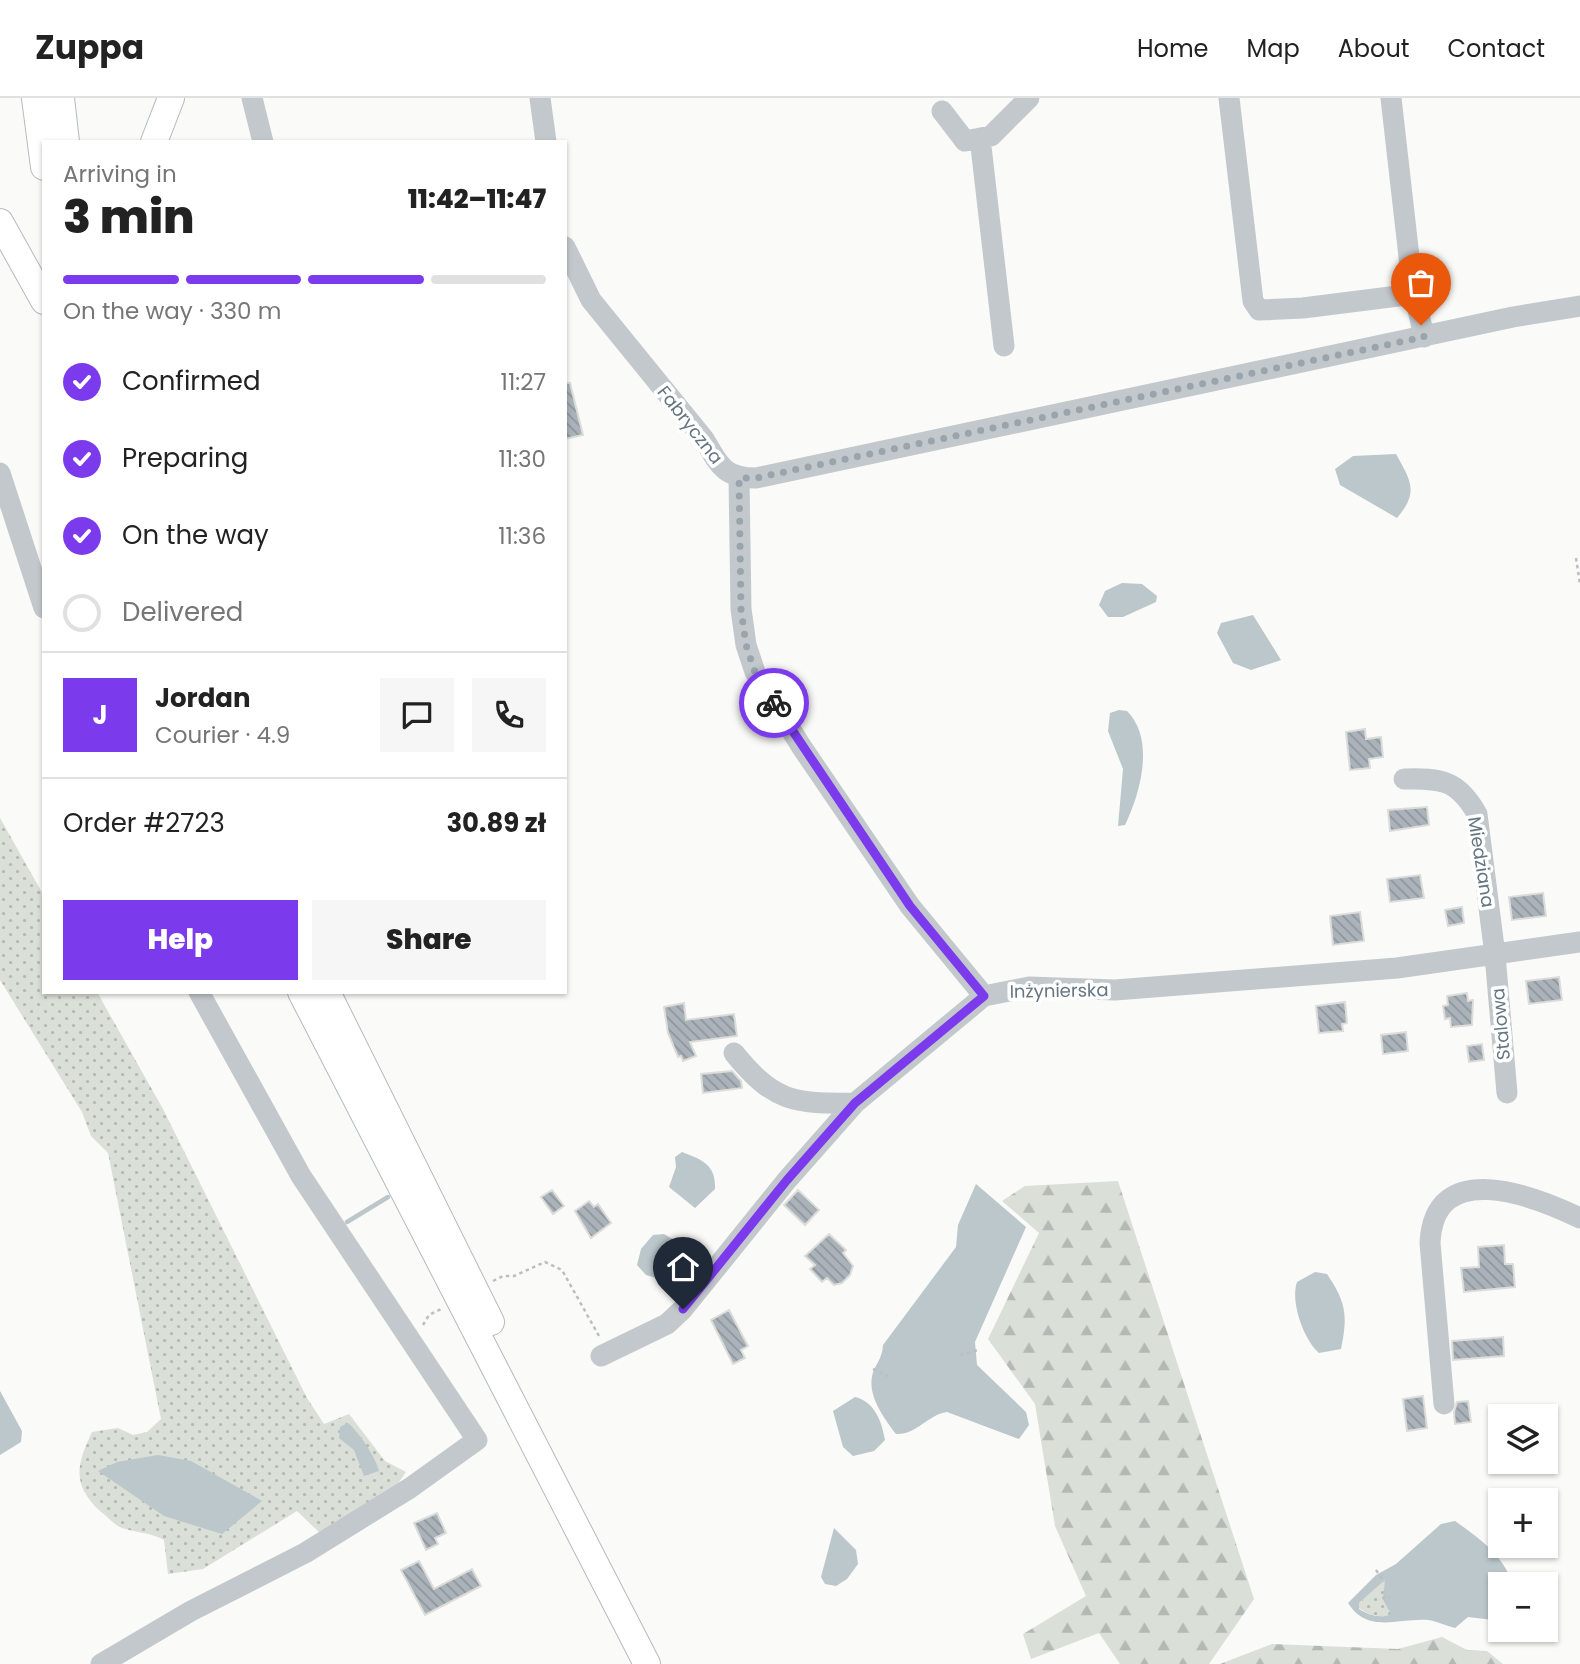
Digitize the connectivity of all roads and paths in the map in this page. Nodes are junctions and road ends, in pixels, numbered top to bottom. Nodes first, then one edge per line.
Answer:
1 (35, 98) edge
2 (61, 98) edge
3 (171, 98) edge
4 (252, 98) edge
5 (540, 98) edge
6 (1029, 98) edge
7 (1229, 98) edge
8 (1391, 98) edge
9 (942, 111) dead end
10 (980, 138) junction
11 (66, 140) edge
12 (155, 140) edge
13 (262, 140) edge
14 (546, 140) edge
15 (42, 152) edge
16 (0, 222) edge
17 (567, 251) edge
18 (1414, 294) junction
19 (42, 298) edge
20 (1580, 306) edge
21 (1424, 337) junction
22 (1004, 346) dead end
23 (0, 472) edge
24 (739, 478) junction
25 (1576, 558) dead end
26 (1580, 584) edge
27 (42, 602) edge
28 (1404, 779) dead end
29 (1580, 942) edge
30 (1494, 956) junction
31 (200, 994) edge
32 (302, 994) edge
33 (328, 994) edge
34 (984, 996) junction
35 (734, 1053) dead end
36 (1507, 1093) dead end
37 (855, 1103) junction
38 (1580, 1218) edge
39 (491, 1283) dead end
40 (442, 1309) dead end
41 (411, 1342) junction
42 (978, 1350) dead end
43 (605, 1354) joint
44 (960, 1355) dead end
45 (873, 1369) dead end
46 (890, 1377) dead end
47 (1444, 1404) dead end
48 (1376, 1570) dead end
49 (1384, 1582) dead end
50 (1390, 1597) dead end
51 (1382, 1598) dead end
52 (101, 1664) edge
53 (647, 1664) edge
54 (664, 1664) edge

1 - 15 main road
2 - 11 main road
3 - 12 main road
4 - 13 street
5 - 14 street
6 - 10 street
7 - 18 street
8 - 18 street
9 - 10 street
10 - 22 street
16 - 19 main road
17 - 24 street, Fabryczna
18 - 21 street
20 - 21 street, Fabryczna
21 - 24 street, Fabryczna
23 - 27 street
24 - 34 street
25 - 26 path
28 - 30 street, Miedziana
29 - 30 street, Inżynierska
30 - 34 street, Inżynierska
30 - 36 street, Stalowa
31 - 41 street
32 - 53 main road
33 - 54 main road
34 - 37 street, Inżynierska
35 - 37 street
37 - 43 street, Inżynierska
38 - 47 street
39 - 43 path
40 - 41 path
41 - 52 street
42 - 44 path
45 - 46 path
48 - 49 path
50 - 51 path

